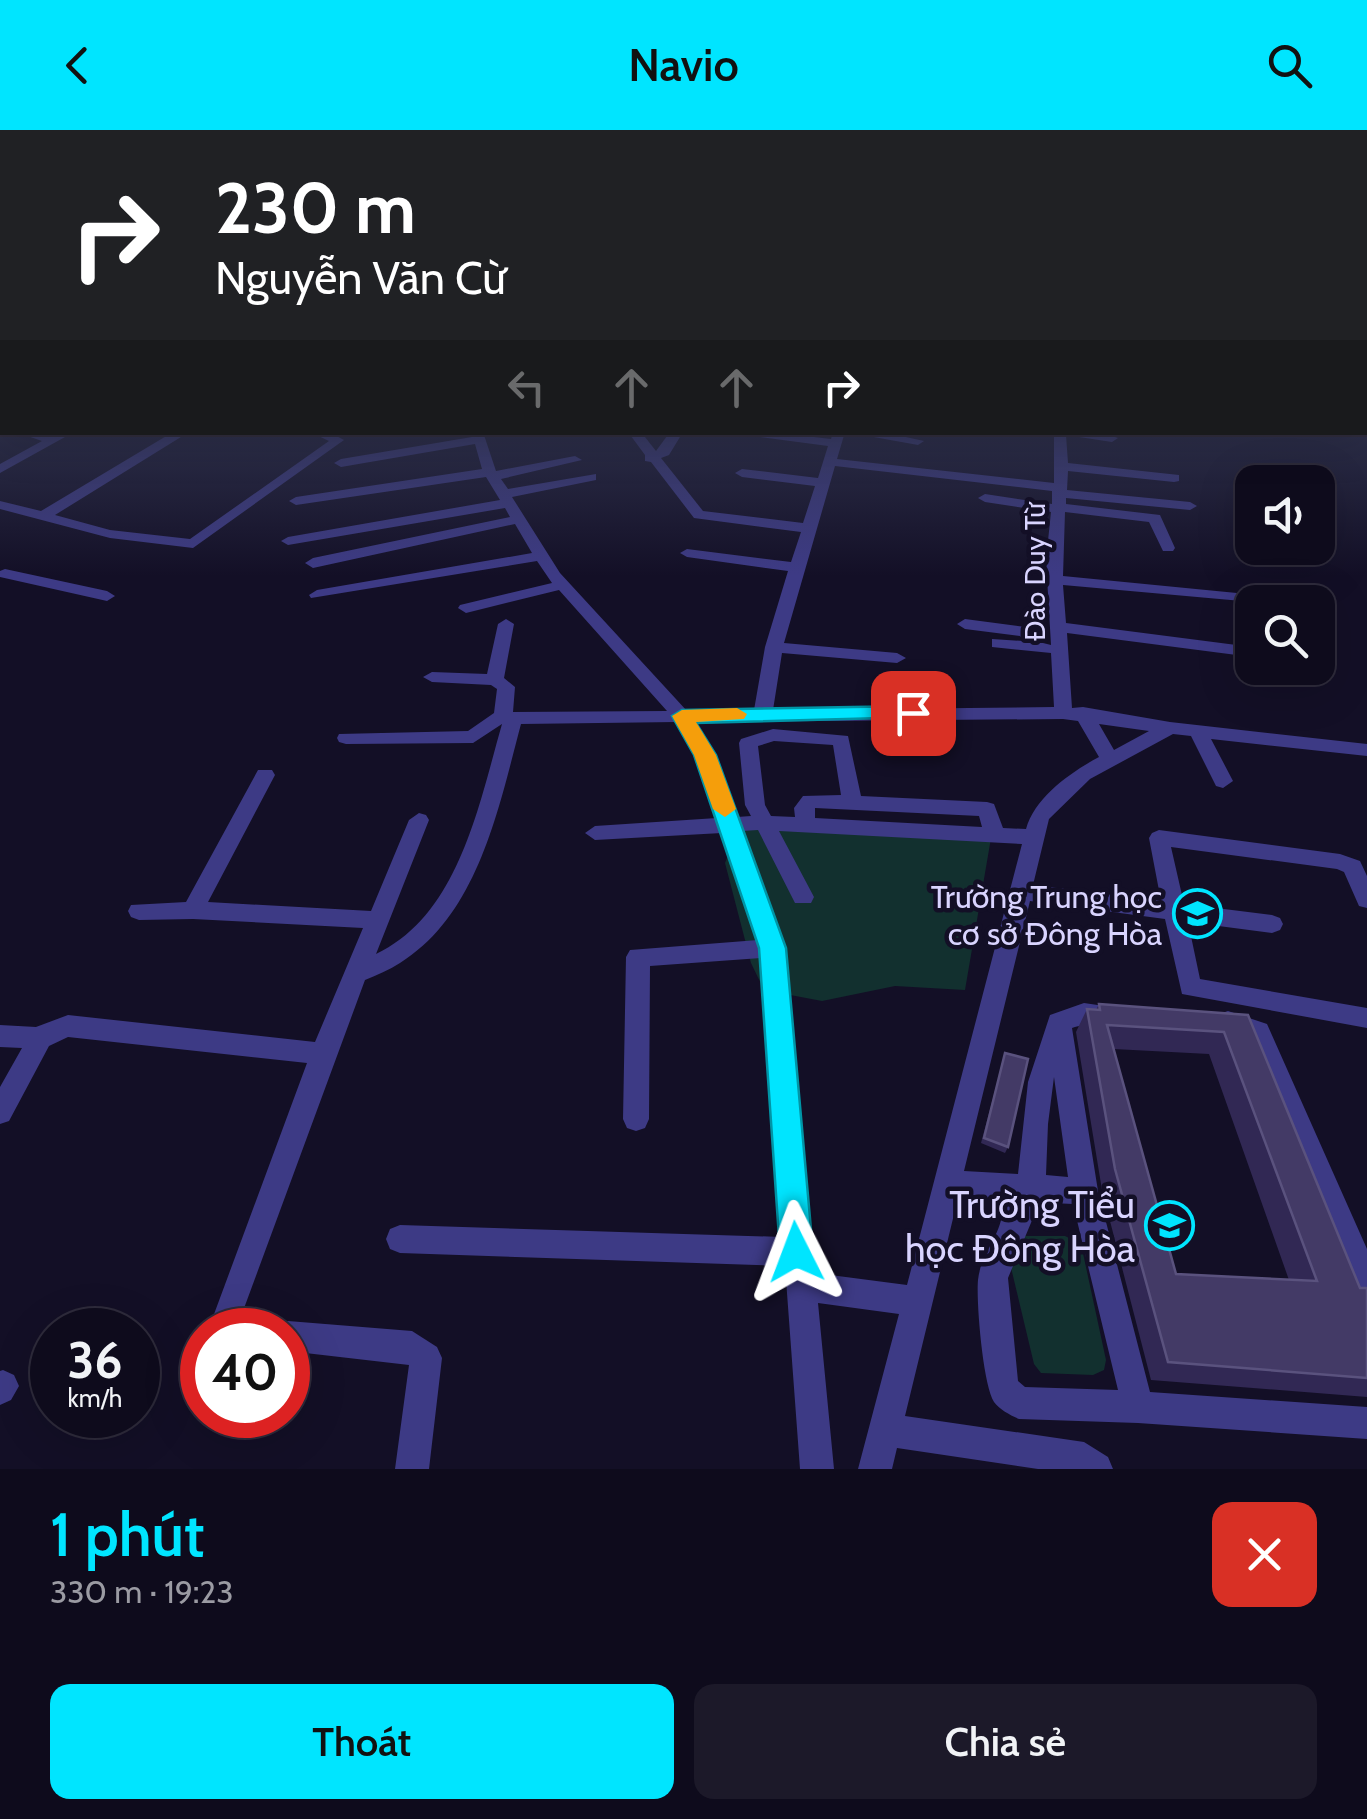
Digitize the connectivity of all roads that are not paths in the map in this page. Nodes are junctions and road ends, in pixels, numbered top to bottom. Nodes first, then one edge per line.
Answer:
1 (34, 450) edge
2 (153, 450) edge
3 (323, 450) edge
4 (404, 450) edge
5 (484, 450) edge
6 (645, 450) edge
7 (665, 450) edge
8 (833, 450) edge
9 (1061, 450) edge
10 (650, 458) junction
11 (575, 460) dead end
12 (830, 462) junction
13 (341, 463) dead end
14 (1062, 466) junction
15 (0, 469) edge
16 (742, 474) dead end
17 (590, 477) dead end
18 (1174, 478) dead end
19 (822, 483) junction
20 (503, 493) junction
21 (986, 498) dead end
22 (1059, 499) junction
23 (296, 502) dead end
24 (0, 506) edge
25 (1190, 506) dead end
26 (43, 516) junction
27 (806, 528) junction
28 (288, 542) dead end
29 (1168, 548) dead end
30 (687, 554) dead end
31 (541, 556) junction
32 (313, 562) dead end
33 (798, 568) junction
34 (2, 574) edge
35 (1055, 580) junction
36 (562, 585) junction
37 (317, 595) dead end
38 (107, 596) dead end
39 (1235, 597) edge
40 (466, 608) dead end
41 (506, 624) dead end
42 (965, 624) dead end
43 (1058, 627) junction
44 (998, 643) dead end
45 (774, 648) junction
46 (1038, 648) junction
47 (1235, 650) edge
48 (1060, 651) junction
49 (897, 658) dead end
50 (432, 678) dead end
51 (495, 680) junction
52 (763, 713) junction
53 (1073, 713) junction
54 (682, 716) junction
55 (508, 718) junction
56 (1170, 728) junction
57 (1198, 732) junction
58 (346, 738) dead end
59 (1367, 750) edge
60 (1110, 759) junction
61 (265, 775) dead end
62 (1223, 782) dead end
63 (852, 802) junction
64 (418, 820) dead end
65 (762, 822) junction
66 (730, 824) junction
67 (806, 825) junction
68 (595, 833) dead end
69 (995, 835) junction
70 (1033, 837) junction
71 (1023, 892) junction
72 (803, 897) dead end
73 (1367, 900) edge
74 (1172, 909) junction
75 (193, 910) junction
76 (139, 911) dead end
77 (376, 920) junction
78 (1272, 924) dead end
79 (772, 948) junction
80 (356, 974) junction
81 (1139, 1016) edge
82 (1367, 1018) edge
83 (1195, 1019) edge
84 (1059, 1022) junction
85 (0, 1036) edge
86 (40, 1038) junction
87 (323, 1054) junction
88 (0, 1112) edge
89 (636, 1119) dead end
90 (949, 1184) junction
91 (1023, 1186) junction
92 (1084, 1191) junction
93 (400, 1239) dead end
94 (796, 1252) junction
95 (1367, 1283) edge
96 (800, 1286) junction
97 (917, 1301) junction
98 (229, 1308) edge
99 (310, 1338) edge
100 (1138, 1407) junction
101 (1367, 1423) edge
102 (885, 1430) junction
103 (412, 1469) edge
104 (817, 1469) edge
105 (874, 1469) edge
106 (1096, 1469) edge

1 - 15 street
2 - 26 street
3 - 26 street
4 - 13 street
5 - 20 street
6 - 10 street
7 - 10 street
8 - 12 street
9 - 14 street, Đào Duy Từ
10 - 27 street
11 - 20 street
12 - 19 street
12 - 22 street
14 - 18 street
14 - 22 street, Đào Duy Từ
16 - 19 street
17 - 20 street
19 - 27 street
20 - 23 street
20 - 28 street
20 - 31 street
20 - 32 street
21 - 22 street
22 - 25 street
22 - 29 street
22 - 35 street, Đào Duy Từ
24 - 26 street
27 - 33 street
30 - 33 street
31 - 36 street
31 - 37 street
33 - 45 street
34 - 38 street
35 - 39 street
35 - 43 street, Đào Duy Từ
36 - 40 street
36 - 54 street
41 - 51 street
42 - 46 street
43 - 47 street
43 - 48 street, Đào Duy Từ
44 - 46 street
45 - 49 street
45 - 52 street
46 - 48 street
48 - 53 street, Đào Duy Từ
50 - 51 street
51 - 55 street
52 - 53 street
52 - 54 street
53 - 56 street
53 - 60 street
54 - 55 street
54 - 66 street
55 - 58 street
55 - 80 street
56 - 57 street
56 - 60 street
57 - 59 street
57 - 62 street
60 - 70 street
61 - 75 street
63 - 65 street
63 - 67 street
63 - 69 street
64 - 77 street
65 - 66 street
65 - 67 street
65 - 72 street
66 - 68 street
66 - 79 street
67 - 69 street
69 - 70 street
70 - 71 street
71 - 74 street
71 - 90 street
73 - 74 street
74 - 78 street
74 - 82 street
75 - 76 street
75 - 77 street
77 - 80 street
79 - 89 street
79 - 94 street
80 - 87 street
81 - 84 street
83 - 95 street
84 - 91 street
84 - 92 street
85 - 86 street
86 - 87 street
86 - 88 street
87 - 98 street
90 - 91 street
90 - 97 street
91 - 92 street
91 - 100 street
92 - 100 street
93 - 94 street
94 - 96 street
96 - 97 street
96 - 104 street
97 - 102 street
99 - 103 street
100 - 101 street
102 - 105 street
102 - 106 street

